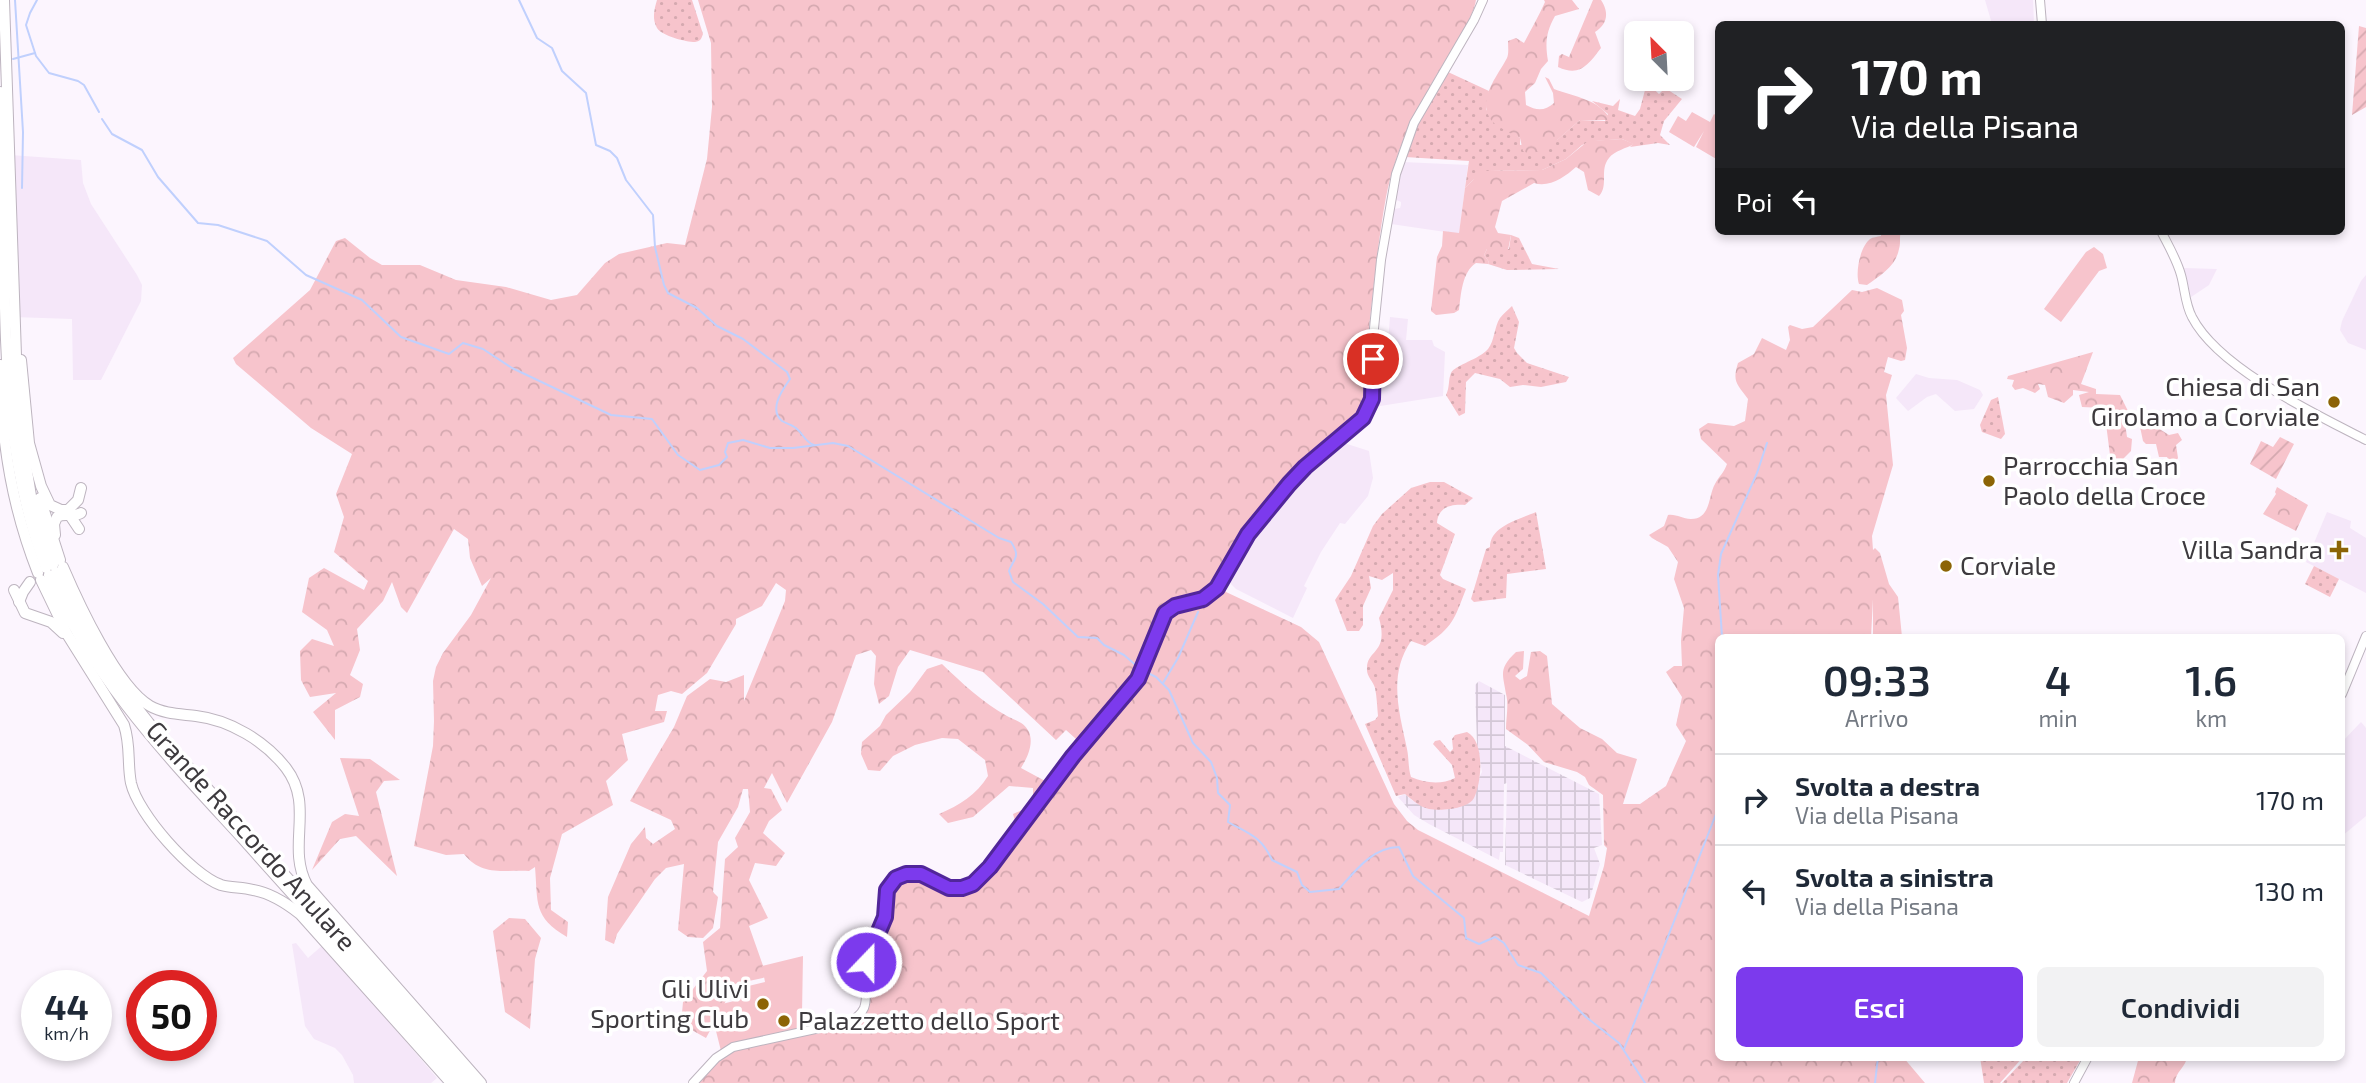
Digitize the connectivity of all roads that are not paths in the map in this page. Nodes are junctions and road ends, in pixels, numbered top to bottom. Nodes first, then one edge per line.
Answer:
1 (4, 0) edge
2 (1483, 0) edge
3 (2040, 0) edge
4 (2042, 21) edge
5 (0, 92) edge
6 (2163, 235) edge
7 (13, 306) junction
8 (5, 315) junction
9 (1, 405) edge
10 (2366, 440) edge
11 (29, 443) junction
12 (81, 488) dead end
13 (69, 512) junction
14 (79, 529) dead end
15 (49, 571) junction
16 (14, 590) dead end
17 (19, 602) junction
18 (28, 615) junction
19 (2366, 636) edge
20 (81, 657) junction
21 (2345, 687) edge
22 (2086, 1061) edge
23 (451, 1083) edge
24 (461, 1083) edge
25 (471, 1083) edge
26 (481, 1083) edge
27 (693, 1083) edge
28 (2074, 1083) edge

1 - 7 highway, Grande Raccordo Anulare
2 - 27 main road
3 - 4 main road
5 - 8 highway, Grande Raccordo Anulare
6 - 10 main road
7 - 11 highway
7 - 15 highway, Grande Raccordo Anulare
8 - 9 highway
8 - 15 highway, Grande Raccordo Anulare
9 - 15 highway
11 - 13 highway
11 - 15 highway, Grande Raccordo Anulare
12 - 13 highway
13 - 14 highway
13 - 15 highway
15 - 17 highway
15 - 18 highway
15 - 20 highway, Grande Raccordo Anulare
15 - 24 highway, Grande Raccordo Anulare
15 - 25 highway, Grande Raccordo Anulare
15 - 26 highway, Grande Raccordo Anulare
16 - 17 highway
17 - 18 highway
18 - 20 highway
19 - 21 main road
20 - 23 highway, Grande Raccordo Anulare
22 - 28 main road

